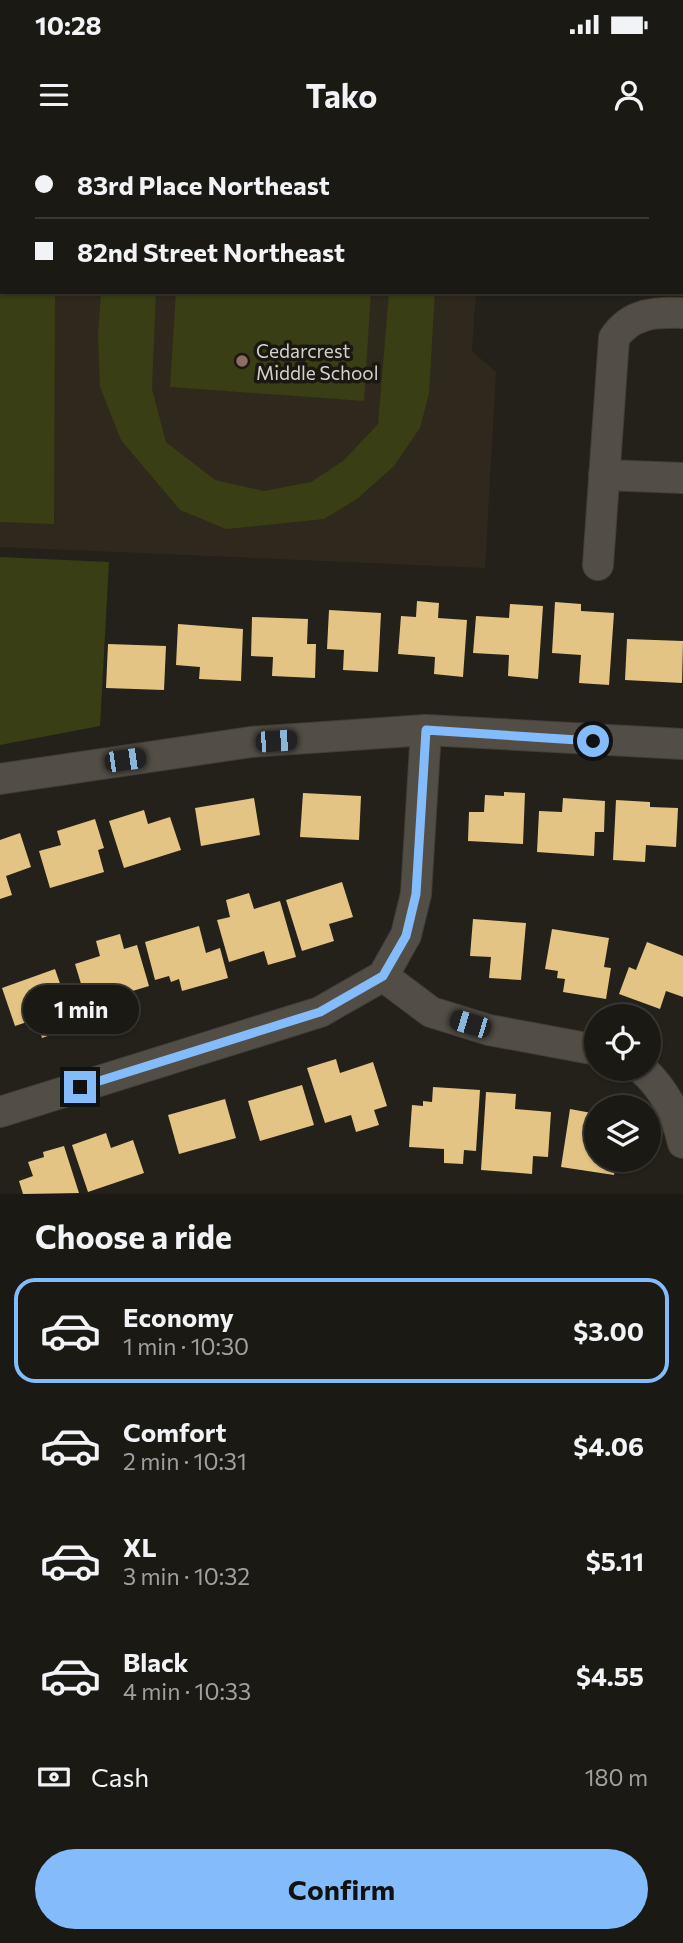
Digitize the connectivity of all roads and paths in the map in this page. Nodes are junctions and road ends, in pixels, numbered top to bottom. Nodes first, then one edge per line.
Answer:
1 (683, 313) edge
2 (604, 475) junction
3 (683, 478) edge
4 (598, 565) dead end
5 (426, 730) junction
6 (683, 744) edge
7 (0, 779) edge
8 (383, 976) junction
9 (584, 1047) edge
10 (653, 1081) edge
11 (0, 1112) edge
12 (683, 1143) edge

1 - 2 street
2 - 3 street
2 - 4 street
5 - 6 street
5 - 7 street
5 - 8 street
8 - 9 street
8 - 11 street
10 - 12 street

